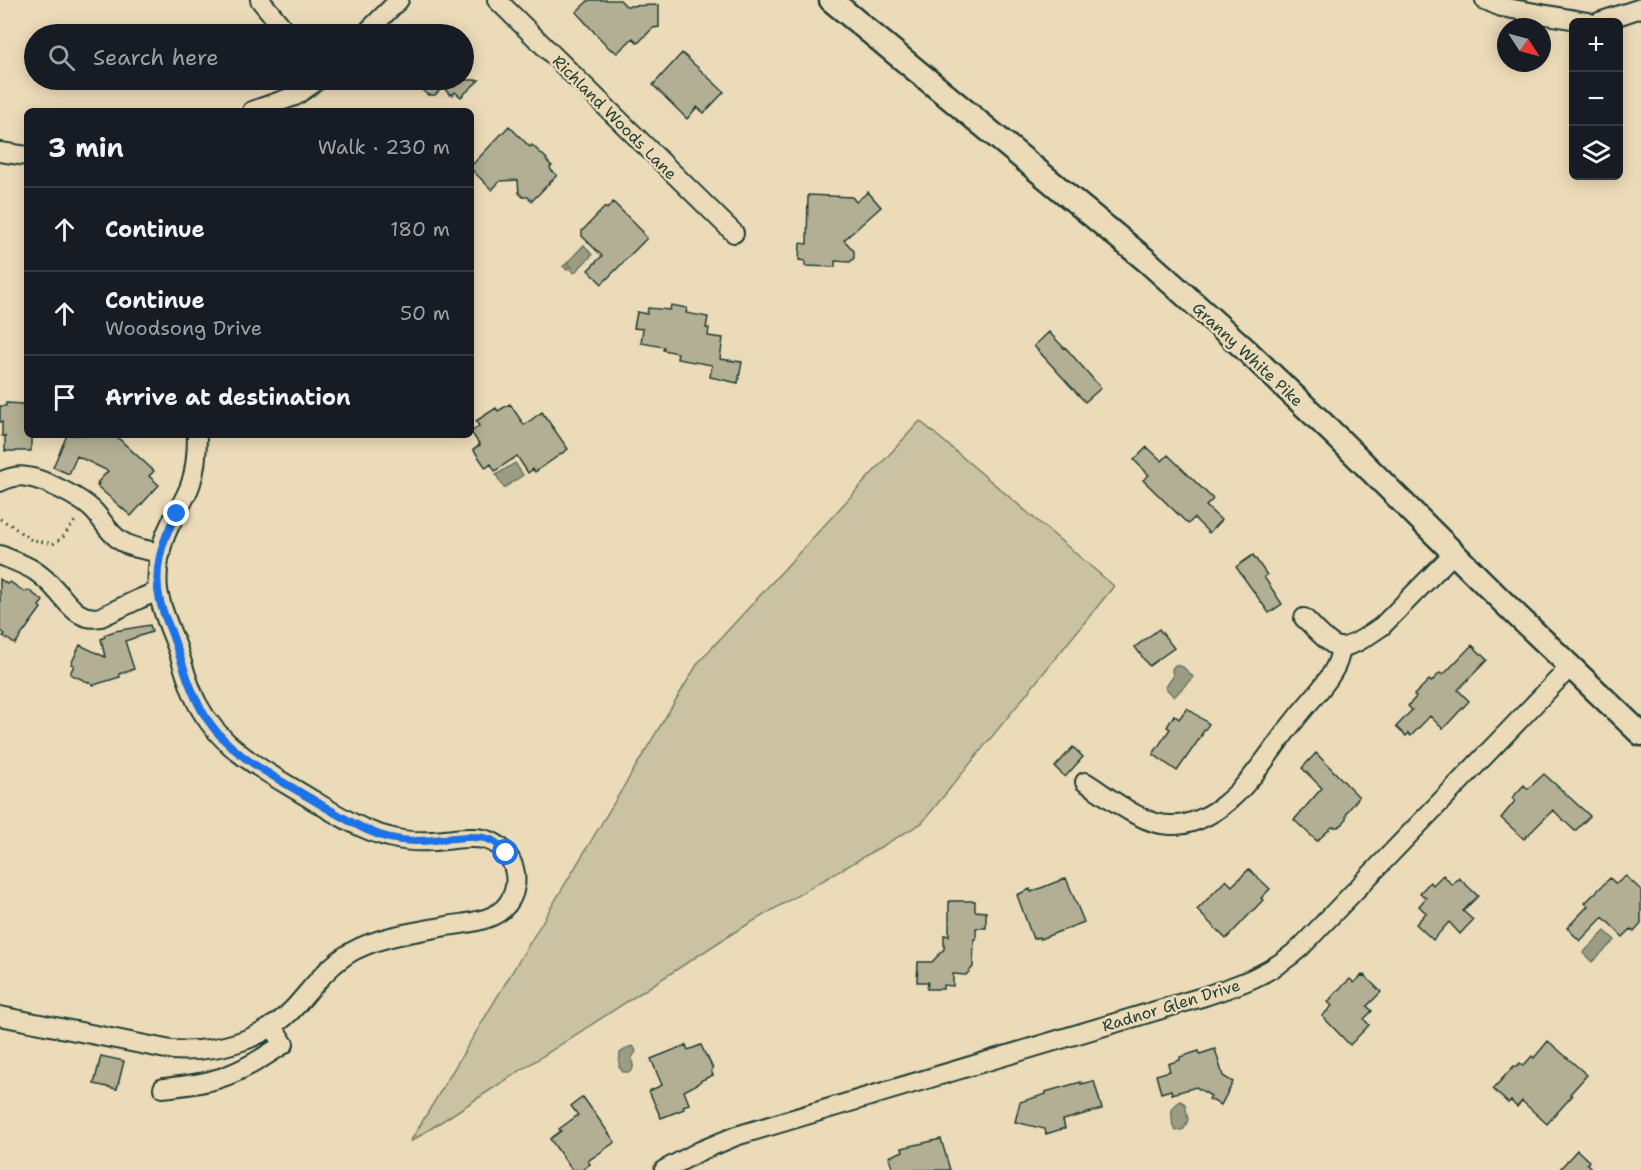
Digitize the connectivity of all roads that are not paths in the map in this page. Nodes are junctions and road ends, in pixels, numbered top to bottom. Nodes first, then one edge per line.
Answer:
1 (260, 0) edge
2 (399, 0) edge
3 (497, 0) edge
4 (831, 0) edge
5 (1485, 0) edge
6 (1641, 8) edge
7 (1611, 18) edge
8 (1569, 19) edge
9 (280, 24) edge
10 (375, 24) edge
11 (304, 90) edge
12 (261, 108) edge
13 (0, 152) edge
14 (24, 156) edge
15 (734, 233) dead end
16 (197, 438) edge
17 (0, 482) edge
18 (161, 553) junction
19 (1454, 553) junction
20 (0, 555) edge
21 (158, 591) junction
22 (1304, 618) dead end
23 (1341, 647) junction
24 (1571, 666) junction
25 (1641, 734) edge
26 (1085, 782) dead end
27 (0, 1016) edge
28 (272, 1026) junction
29 (163, 1088) dead end
30 (664, 1170) edge

1 - 9 street
2 - 10 street
3 - 15 street, Richland Woods Lane
4 - 19 main road, Granny White Pike
5 - 8 street
6 - 7 street
11 - 12 street
13 - 14 street
16 - 18 street
17 - 18 street
18 - 21 street
19 - 23 street
19 - 24 main road, Granny White Pike
20 - 21 street
21 - 28 street
22 - 23 street
23 - 26 street
24 - 25 main road, Granny White Pike
24 - 30 street, Radnor Glen Drive
27 - 28 street
28 - 29 street

